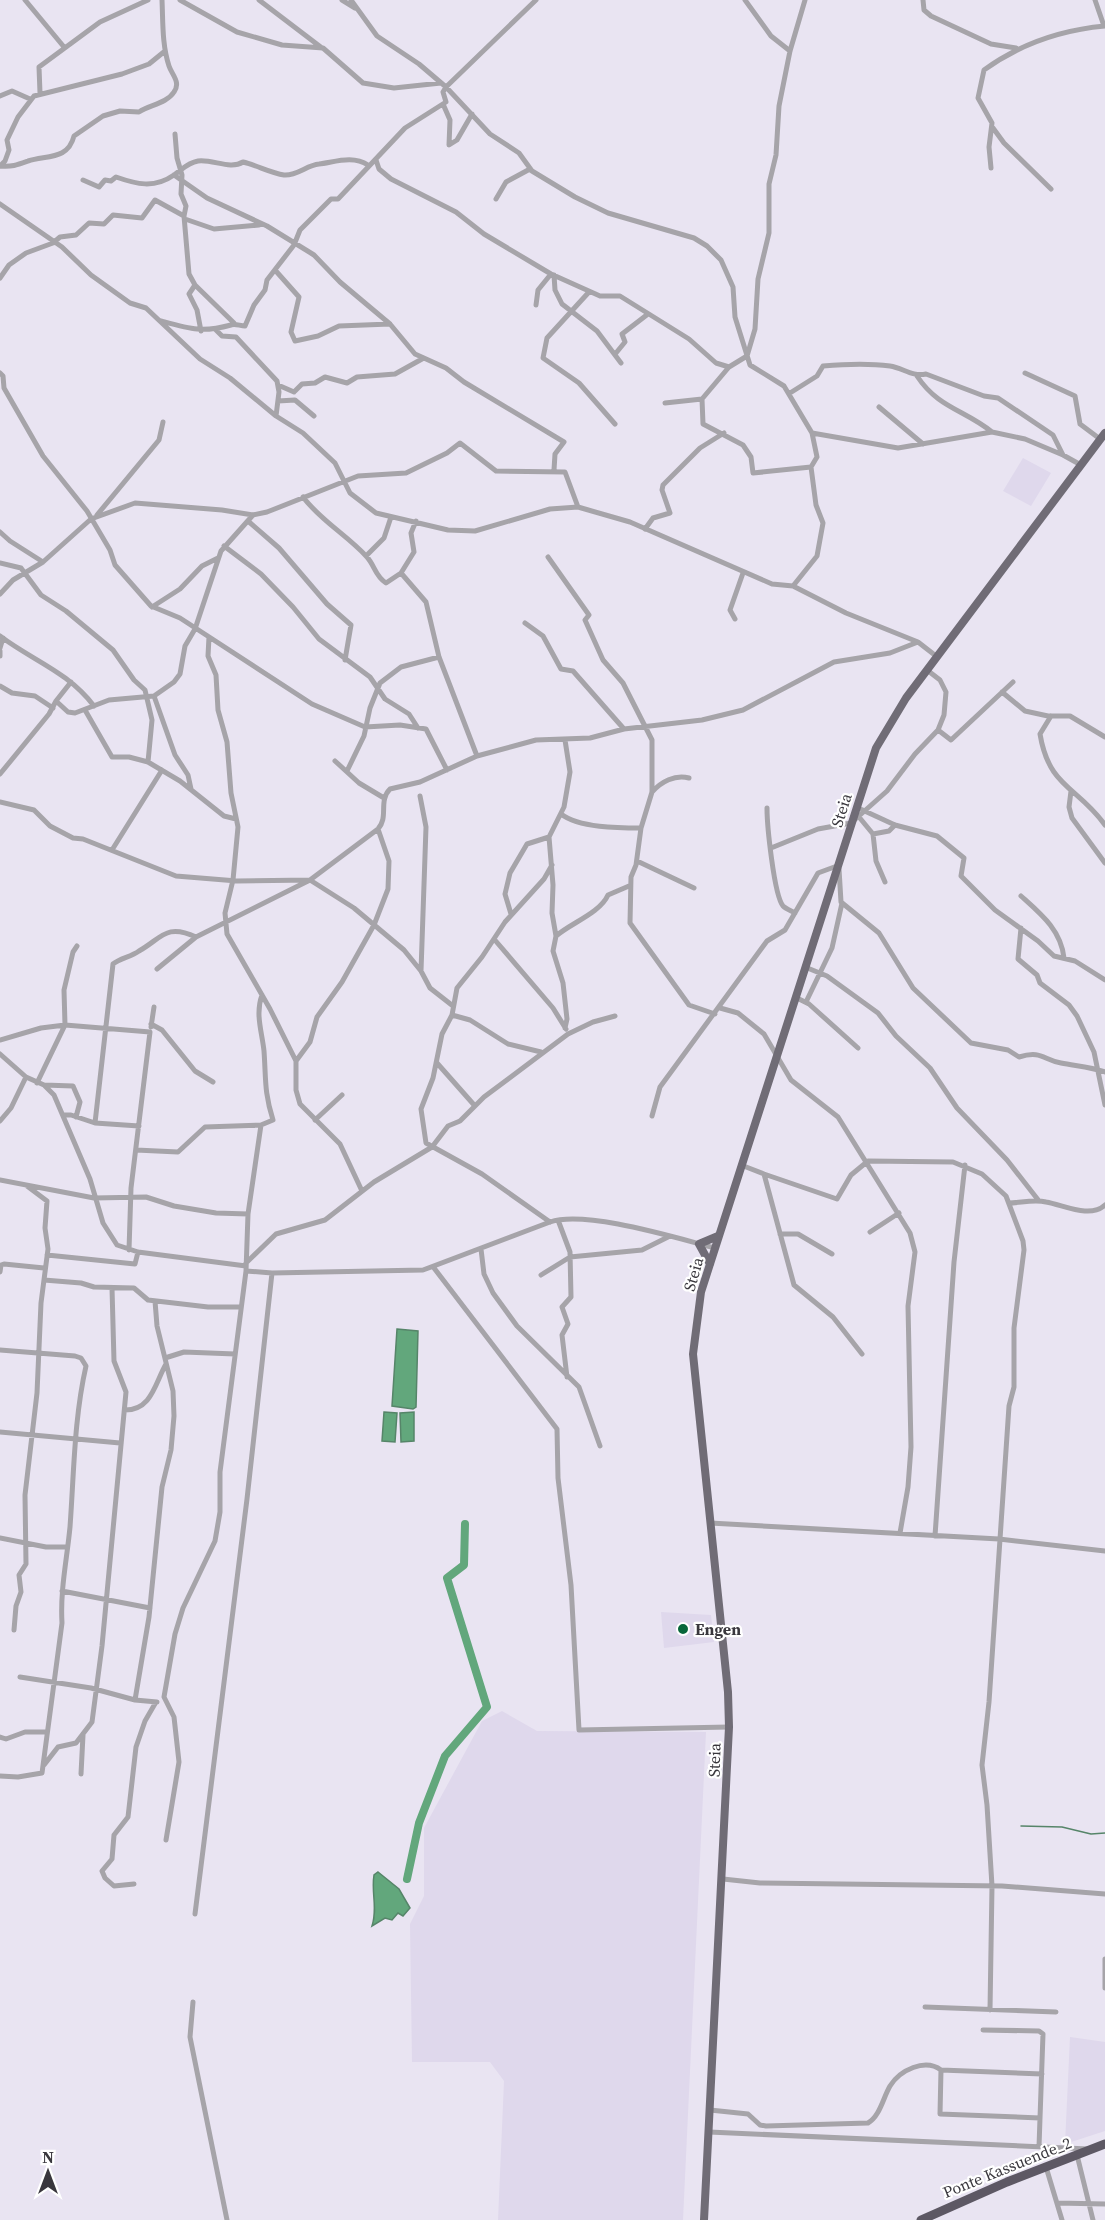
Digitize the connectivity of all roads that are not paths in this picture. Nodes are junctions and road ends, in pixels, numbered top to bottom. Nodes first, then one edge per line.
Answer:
1 (25, 0) edge
2 (148, 0) edge
3 (162, 0) edge
4 (180, 0) edge
5 (259, 0) edge
6 (342, 0) edge
7 (351, 0) edge
8 (536, 0) edge
9 (745, 0) edge
10 (805, 0) edge
11 (923, 0) edge
12 (1095, 0) edge
13 (356, 9) junction
14 (1104, 26) edge
15 (64, 47) junction
16 (323, 48) junction
17 (1017, 48) junction
18 (165, 51) junction
19 (790, 51) junction
20 (444, 85) junction
21 (40, 93) junction
22 (0, 96) edge
23 (30, 99) junction
24 (443, 104) junction
25 (472, 114) junction
26 (993, 128) junction
27 (175, 134) dead end
28 (376, 160) junction
29 (368, 165) junction
30 (0, 166) edge
31 (991, 168) dead end
32 (180, 169) junction
33 (530, 169) junction
34 (174, 175) junction
35 (82, 180) dead end
36 (182, 181) junction
37 (1051, 189) dead end
38 (496, 199) dead end
39 (0, 204) edge
40 (184, 217) junction
41 (259, 225) junction
42 (53, 243) junction
43 (294, 245) junction
44 (275, 270) junction
45 (553, 274) junction
46 (0, 278) edge
47 (195, 285) junction
48 (589, 292) junction
49 (536, 305) dead end
50 (572, 314) junction
51 (648, 314) junction
52 (161, 321) junction
53 (234, 323) junction
54 (390, 324) junction
55 (216, 330) junction
56 (201, 331) junction
57 (616, 353) junction
58 (747, 356) junction
59 (422, 359) junction
60 (621, 363) dead end
61 (729, 367) junction
62 (0, 373) edge
63 (1025, 373) dead end
64 (917, 376) junction
65 (278, 385) junction
66 (295, 392) junction
67 (789, 393) junction
68 (291, 399) junction
69 (702, 399) junction
70 (278, 401) junction
71 (665, 403) dead end
72 (879, 407) dead end
73 (276, 416) junction
74 (314, 416) dead end
75 (163, 422) dead end
76 (615, 424) dead end
77 (993, 432) junction
78 (724, 433) junction
79 (812, 433) junction
80 (1103, 436) edge
81 (923, 444) junction
82 (1063, 455) junction
83 (1081, 465) junction
84 (811, 467) junction
85 (554, 470) junction
86 (343, 482) junction
87 (303, 496) junction
88 (578, 507) junction
89 (253, 515) junction
90 (94, 517) junction
91 (391, 517) junction
92 (248, 521) junction
93 (416, 521) junction
94 (645, 529) junction
95 (0, 532) edge
96 (224, 546) junction
97 (366, 556) junction
98 (548, 557) dead end
99 (218, 558) junction
100 (1, 562) edge
101 (43, 562) junction
102 (25, 572) junction
103 (401, 573) junction
104 (742, 573) junction
105 (793, 586) junction
106 (0, 594) edge
107 (152, 607) junction
108 (735, 619) dead end
109 (525, 623) dead end
110 (195, 629) junction
111 (2, 637) edge
112 (209, 637) junction
113 (918, 642) junction
114 (0, 650) edge
115 (0, 656) edge
116 (936, 656) junction
117 (439, 657) junction
118 (345, 660) junction
119 (927, 670) junction
120 (71, 682) junction
121 (1013, 682) dead end
122 (0, 686) edge
123 (377, 688) junction
124 (1002, 692) junction
125 (146, 696) junction
126 (154, 696) junction
127 (56, 701) junction
128 (94, 706) junction
129 (52, 708) junction
130 (85, 710) junction
131 (1051, 716) junction
132 (365, 727) junction
133 (646, 727) junction
134 (418, 728) junction
135 (624, 729) junction
136 (938, 730) junction
137 (1105, 737) edge
138 (565, 740) junction
139 (477, 756) junction
140 (335, 761) dead end
141 (148, 762) junction
142 (162, 770) junction
143 (447, 770) junction
144 (347, 771) junction
145 (0, 774) edge
146 (689, 778) dead end
147 (191, 789) junction
148 (1071, 791) junction
149 (652, 792) junction
150 (420, 796) dead end
151 (384, 798) junction
152 (0, 802) edge
153 (856, 807) junction
154 (768, 808) dead end
155 (866, 811) junction
156 (561, 814) junction
157 (859, 817) junction
158 (236, 819) junction
159 (851, 823) junction
160 (895, 825) junction
161 (1105, 825) edge
162 (641, 828) junction
163 (378, 829) junction
164 (873, 834) junction
165 (549, 837) junction
166 (771, 848) junction
167 (112, 850) junction
168 (637, 861) junction
169 (1105, 862) edge
170 (838, 863) junction
171 (552, 865) junction
172 (233, 880) junction
173 (310, 880) junction
174 (885, 882) dead end
175 (629, 886) junction
176 (694, 888) dead end
177 (1021, 897) dead end
178 (842, 903) junction
179 (511, 914) junction
180 (795, 914) junction
181 (226, 922) junction
182 (374, 925) junction
183 (1021, 928) junction
184 (555, 936) junction
185 (196, 937) junction
186 (495, 939) junction
187 (77, 946) dead end
188 (1064, 958) junction
189 (805, 967) junction
190 (157, 969) dead end
191 (421, 971) junction
192 (820, 973) junction
193 (1105, 980) edge
194 (262, 995) junction
195 (795, 997) junction
196 (806, 1002) junction
197 (453, 1006) junction
198 (154, 1007) dead end
199 (720, 1008) junction
200 (715, 1014) junction
201 (452, 1016) junction
202 (615, 1016) dead end
203 (151, 1024) junction
204 (65, 1025) junction
205 (104, 1028) junction
206 (566, 1031) junction
207 (150, 1032) junction
208 (0, 1040) edge
209 (858, 1048) dead end
210 (541, 1052) junction
211 (0, 1054) edge
212 (777, 1054) junction
213 (296, 1061) junction
214 (436, 1063) junction
215 (1096, 1069) junction
216 (1105, 1072) edge
217 (26, 1077) junction
218 (213, 1082) dead end
219 (37, 1083) junction
220 (44, 1085) junction
221 (342, 1095) dead end
222 (1105, 1105) edge
223 (475, 1106) junction
224 (63, 1115) junction
225 (652, 1116) dead end
226 (76, 1117) junction
227 (315, 1120) junction
228 (0, 1121) edge
229 (95, 1123) junction
230 (261, 1125) junction
231 (139, 1126) junction
232 (432, 1147) junction
233 (136, 1150) junction
234 (865, 1162) junction
235 (965, 1165) junction
236 (741, 1166) junction
237 (764, 1174) junction
238 (0, 1180) edge
239 (27, 1186) junction
240 (362, 1191) junction
241 (131, 1197) junction
242 (94, 1198) junction
243 (1039, 1201) junction
244 (1009, 1203) junction
245 (1104, 1209) edge
246 (899, 1213) junction
247 (248, 1214) junction
248 (558, 1220) junction
249 (550, 1222) junction
250 (870, 1232) dead end
251 (780, 1234) junction
252 (718, 1236) junction
253 (668, 1237) junction
254 (699, 1244) junction
255 (715, 1248) junction
256 (129, 1250) junction
257 (481, 1250) junction
258 (138, 1252) junction
259 (832, 1254) dead end
260 (47, 1255) junction
261 (570, 1257) junction
262 (710, 1264) junction
263 (246, 1267) junction
264 (45, 1268) junction
265 (434, 1268) junction
266 (0, 1272) edge
267 (272, 1273) junction
268 (541, 1275) dead end
269 (44, 1280) junction
270 (112, 1287) junction
271 (155, 1301) junction
272 (241, 1307) junction
273 (0, 1350) edge
274 (39, 1354) junction
275 (235, 1354) junction
276 (862, 1354) dead end
277 (166, 1361) junction
278 (567, 1377) junction
279 (125, 1410) junction
280 (0, 1432) edge
281 (33, 1435) junction
282 (76, 1439) junction
283 (120, 1443) junction
284 (600, 1446) dead end
285 (710, 1523) junction
286 (900, 1533) junction
287 (934, 1536) junction
288 (0, 1538) edge
289 (999, 1539) junction
290 (24, 1541) junction
291 (66, 1547) junction
292 (1105, 1551) edge
293 (62, 1591) junction
294 (106, 1600) junction
295 (150, 1608) junction
296 (14, 1630) dead end
297 (20, 1677) dead end
298 (53, 1682) junction
299 (97, 1689) junction
300 (135, 1701) junction
301 (165, 1701) junction
302 (156, 1702) junction
303 (729, 1727) junction
304 (46, 1732) junction
305 (83, 1735) junction
306 (0, 1737) edge
307 (43, 1767) junction
308 (81, 1774) dead end
309 (0, 1776) edge
310 (166, 1840) dead end
311 (723, 1879) junction
312 (134, 1884) dead end
313 (992, 1886) junction
314 (1105, 1894) edge
315 (195, 1914) dead end
316 (1105, 1959) edge
317 (1105, 1988) edge
318 (194, 2002) dead end
319 (925, 2007) dead end
320 (990, 2010) junction
321 (1056, 2012) dead end
322 (983, 2030) dead end
323 (940, 2070) junction
324 (1042, 2074) junction
325 (710, 2110) junction
326 (1040, 2118) junction
327 (709, 2132) junction
328 (1105, 2144) edge
329 (1039, 2147) junction
330 (1094, 2149) junction
331 (1077, 2155) junction
332 (1046, 2167) junction
333 (1090, 2202) junction
334 (1057, 2203) junction
335 (1105, 2204) edge
336 (227, 2220) edge
337 (704, 2220) edge
338 (921, 2220) edge
339 (1062, 2220) edge
340 (1093, 2220) edge

1 - 15 street
2 - 15 street
3 - 18 street
4 - 16 street
5 - 16 street
6 - 13 street
7 - 13 street
8 - 20 street
9 - 19 street
10 - 19 street
11 - 17 street
12 - 14 street
13 - 20 street
14 - 17 street
15 - 21 street
16 - 20 street
17 - 26 street
18 - 21 street
18 - 30 street
19 - 58 street
20 - 24 street
20 - 25 street
21 - 23 street
22 - 23 street
23 - 30 street
24 - 25 street
24 - 28 street
25 - 33 street
26 - 31 street
26 - 37 street
27 - 32 street
28 - 29 street
28 - 45 street
29 - 32 street
29 - 43 street
32 - 34 street
32 - 36 street
33 - 38 street
33 - 58 street
34 - 35 street
34 - 36 street
36 - 40 street
36 - 41 street
39 - 42 street
40 - 41 street
40 - 42 street
40 - 47 street
41 - 43 street
42 - 46 street
42 - 52 street
43 - 44 street
43 - 54 street
44 - 53 street
44 - 54 street
45 - 48 street
45 - 49 street
45 - 50 street
47 - 53 street
47 - 56 street
48 - 50 street
48 - 51 street
50 - 57 street
50 - 76 street
51 - 57 street
51 - 61 street
52 - 56 street
52 - 73 street
53 - 55 street
54 - 59 street
55 - 56 street
55 - 65 street
57 - 60 street
58 - 61 street
58 - 67 street
59 - 66 street
59 - 85 street
61 - 69 street
62 - 90 street
63 - 80 street
64 - 67 street
64 - 77 street
64 - 82 street
65 - 66 street
65 - 70 street
66 - 68 street
67 - 79 street
68 - 70 street
68 - 74 street
69 - 71 street
69 - 78 street
70 - 73 street
72 - 81 street
73 - 86 street
75 - 90 street
77 - 81 street
77 - 82 street
78 - 84 street
78 - 94 street
79 - 81 street
79 - 84 street
80 - 83 main road, Steia
82 - 83 street
83 - 116 main road, Steia
84 - 105 street
85 - 86 street
85 - 88 street
86 - 87 street
86 - 91 street
87 - 89 street
87 - 97 street
88 - 93 street
88 - 94 street
89 - 90 street
89 - 92 street
90 - 101 street
90 - 107 street
91 - 93 street
91 - 97 street
92 - 96 street
92 - 118 street
93 - 103 street
94 - 104 street
95 - 101 street
96 - 99 street
96 - 118 street
97 - 103 street
98 - 133 street
99 - 107 street
99 - 110 street
100 - 102 street
101 - 102 street
102 - 106 street
102 - 125 street
103 - 117 street
104 - 105 street
104 - 108 street
105 - 113 street
107 - 110 street
109 - 135 street
110 - 112 street
110 - 126 street
111 - 114 street
111 - 120 street
112 - 132 street
112 - 158 street
113 - 116 street
113 - 133 street
114 - 115 street
116 - 119 main road, Steia
117 - 123 street
117 - 139 street
118 - 123 street
119 - 136 street
119 - 153 main road, Steia
120 - 127 street
120 - 128 street
121 - 124 street
122 - 129 street
123 - 132 street
123 - 134 street
124 - 131 street
124 - 136 street
125 - 126 street
125 - 128 street
125 - 141 street
126 - 147 street
127 - 129 street
127 - 130 street
128 - 130 street
129 - 145 street
130 - 141 street
131 - 137 street
131 - 148 street
132 - 134 street
132 - 144 street
133 - 135 street
133 - 149 street
134 - 143 street
135 - 138 street
136 - 155 street
138 - 139 street
138 - 156 street
139 - 143 street
140 - 144 street
141 - 142 street
142 - 147 street
142 - 167 street
143 - 151 street
144 - 151 street
146 - 149 street
147 - 158 street
148 - 161 street
148 - 169 street
149 - 162 street
150 - 191 street
151 - 163 street
152 - 167 street
153 - 155 street
153 - 159 main road, Steia
154 - 166 street
155 - 157 street
155 - 160 street
156 - 162 street
156 - 165 street
157 - 159 street
157 - 164 street
158 - 172 street
159 - 166 street
159 - 170 main road, Steia
160 - 164 street
160 - 183 street
162 - 168 street
163 - 173 street
163 - 182 street
164 - 174 street
165 - 171 street
165 - 179 street
166 - 180 street
167 - 172 street
168 - 175 street
168 - 176 street
170 - 178 street
170 - 180 street
170 - 189 main road, Steia
171 - 179 street
171 - 184 street
172 - 173 street
172 - 181 street
173 - 181 street
173 - 182 street
175 - 184 street
175 - 200 street
177 - 188 street
178 - 192 street
178 - 215 street
179 - 186 street
180 - 199 street
181 - 185 street
181 - 194 street
182 - 191 street
182 - 213 street
183 - 188 street
183 - 215 street
184 - 206 street
185 - 190 street
185 - 205 street
186 - 197 street
186 - 206 street
187 - 204 street
188 - 193 street
189 - 192 street
189 - 195 main road, Steia
191 - 197 street
192 - 196 street
192 - 243 street
194 - 213 street
194 - 230 street
195 - 196 street
195 - 212 main road, Steia
196 - 209 street
197 - 201 street
198 - 203 street
199 - 200 street
199 - 212 street
200 - 225 street
201 - 210 street
201 - 214 street
202 - 206 street
203 - 207 street
203 - 218 street
204 - 205 street
204 - 208 street
204 - 219 street
205 - 207 street
205 - 229 street
206 - 210 street
207 - 231 street
210 - 223 street
211 - 217 street
212 - 234 street
212 - 236 main road, Steia
213 - 227 street
214 - 223 street
214 - 232 street
215 - 216 street
215 - 222 street
217 - 219 street
217 - 228 street
219 - 220 street
220 - 224 street
220 - 226 street
221 - 227 street
223 - 232 street
224 - 226 street
224 - 242 street
226 - 229 street
227 - 240 street
229 - 231 street
230 - 233 street
230 - 247 street
231 - 233 street
232 - 240 street
232 - 249 street
233 - 241 street
234 - 235 street
234 - 237 street
234 - 246 street
235 - 244 street
235 - 287 street
236 - 237 street
236 - 252 main road, Steia
237 - 251 street
238 - 239 street
239 - 242 street
239 - 260 street
240 - 263 street
241 - 242 street
241 - 247 street
241 - 256 street
242 - 256 street
243 - 244 street
243 - 245 street
244 - 289 street
246 - 250 street
246 - 286 street
247 - 263 street
248 - 249 street
248 - 253 street
248 - 261 street
249 - 257 street
251 - 259 street
251 - 276 street
252 - 254 main road
252 - 255 main road, Steia
253 - 254 street
253 - 261 street
254 - 255 street
254 - 262 main road
255 - 262 main road, Steia
256 - 258 street
257 - 265 street
257 - 278 street
258 - 260 street
258 - 263 street
260 - 264 street
261 - 268 street
261 - 278 street
262 - 285 main road, Steia
263 - 267 street
263 - 272 street
264 - 266 street
264 - 269 street
265 - 267 street
265 - 303 street
267 - 315 street
269 - 270 street
269 - 274 street
270 - 271 street
270 - 279 street
271 - 272 street
271 - 277 street
272 - 275 street
273 - 274 street
274 - 281 street
274 - 282 street
275 - 277 street
275 - 301 street
277 - 279 street
277 - 295 street
278 - 284 street
279 - 283 street
280 - 281 street
281 - 282 street
281 - 290 street
282 - 283 street
282 - 291 street
283 - 294 street
285 - 286 street
285 - 303 main road, Steia
286 - 287 street
287 - 289 street
288 - 290 street
289 - 292 street
289 - 313 street
290 - 291 street
290 - 296 street
291 - 293 street
293 - 294 street
293 - 298 street
294 - 295 street
294 - 299 street
295 - 300 street
297 - 298 street
298 - 299 street
298 - 304 street
299 - 300 street
299 - 305 street
300 - 302 street
301 - 302 street
301 - 310 street
302 - 312 street
303 - 311 main road, Steia
304 - 306 street
304 - 307 street
305 - 307 street
305 - 308 street
307 - 309 street
311 - 313 street
311 - 325 main road, Steia
313 - 314 street
313 - 320 street
316 - 317 street
318 - 336 street
319 - 320 street
320 - 321 street
322 - 324 street
323 - 324 street
323 - 325 street
323 - 326 street
324 - 326 street
325 - 327 main road, Steia
326 - 329 street
327 - 329 street
327 - 337 main road, Steia
328 - 330 highway, Ponte Kassuende_2
329 - 330 street
330 - 331 highway, Ponte Kassuende_2
331 - 332 highway, Ponte Kassuende_2
331 - 333 street
332 - 334 street
332 - 338 highway, Ponte Kassuende_2
333 - 334 street
333 - 335 street
333 - 340 street
334 - 339 street

